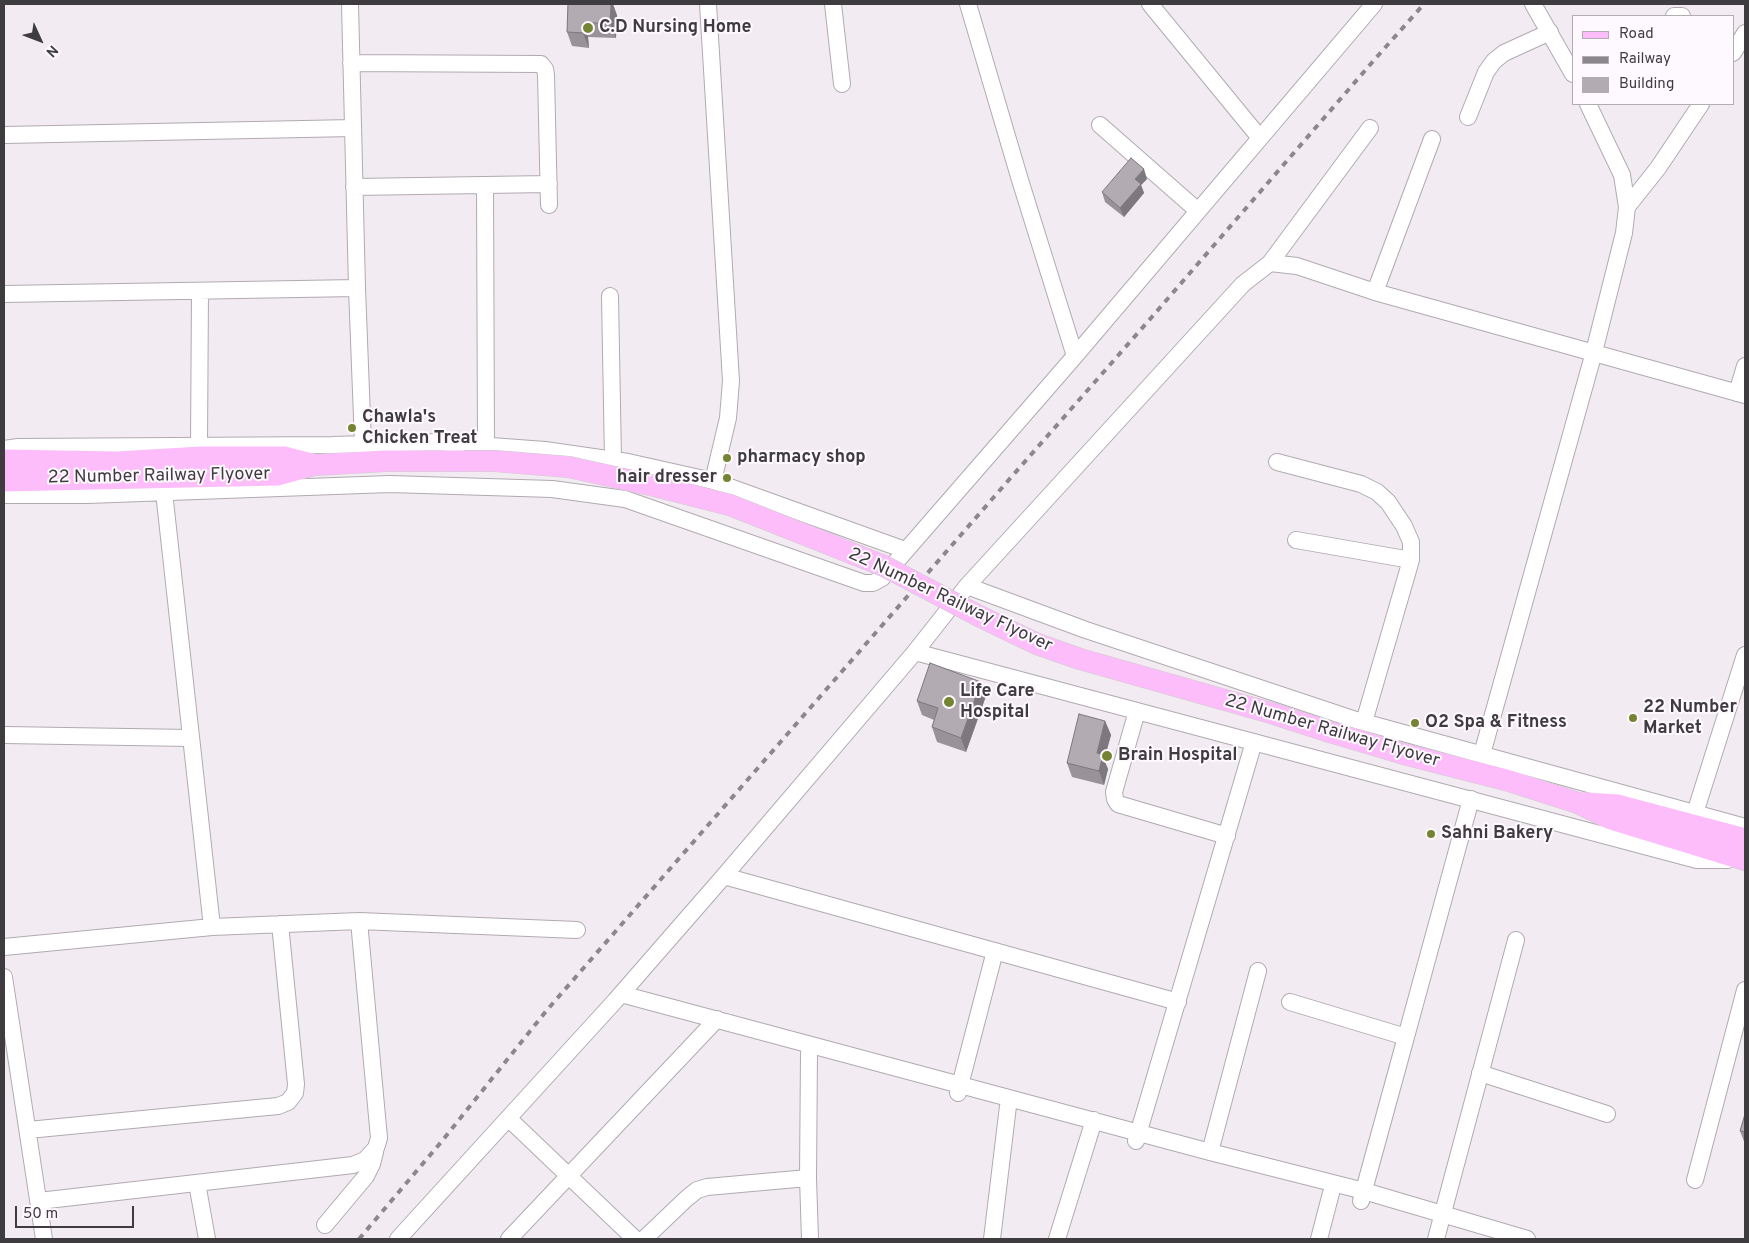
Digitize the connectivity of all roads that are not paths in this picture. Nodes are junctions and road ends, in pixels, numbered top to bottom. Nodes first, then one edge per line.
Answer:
1 (350, 4) edge
2 (708, 4) edge
3 (833, 4) edge
4 (968, 4) edge
5 (1150, 4) edge
6 (1374, 4) edge
7 (1533, 4) edge
8 (1550, 32) junction
9 (1745, 34) edge
10 (1734, 51) edge
11 (351, 63) junction
12 (1571, 65) edge
13 (842, 84) dead end
14 (1588, 105) edge
15 (1700, 105) edge
16 (1468, 117) dead end
17 (1100, 126) dead end
18 (353, 128) junction
19 (1370, 128) dead end
20 (4, 135) edge
21 (1260, 138) junction
22 (1432, 139) dead end
23 (485, 184) junction
24 (549, 184) junction
25 (354, 187) junction
26 (549, 205) dead end
27 (1628, 207) junction
28 (1198, 211) junction
29 (1270, 263) junction
30 (357, 288) junction
31 (200, 290) junction
32 (1375, 292) junction
33 (4, 294) edge
34 (610, 296) dead end
35 (1594, 352) junction
36 (1075, 356) junction
37 (1745, 366) edge
38 (1741, 394) edge
39 (363, 444) junction
40 (199, 446) junction
41 (486, 446) junction
42 (4, 449) edge
43 (4, 460) edge
44 (613, 460) junction
45 (1277, 462) dead end
46 (314, 465) junction
47 (713, 481) junction
48 (4, 482) edge
49 (164, 492) junction
50 (4, 495) edge
51 (1296, 540) dead end
52 (905, 550) junction
53 (1411, 560) junction
54 (967, 586) junction
55 (916, 652) junction
56 (1745, 655) edge
57 (1137, 711) junction
58 (1364, 722) junction
59 (4, 735) edge
60 (191, 738) junction
61 (1254, 742) junction
62 (1482, 754) junction
63 (1471, 800) junction
64 (1578, 803) junction
65 (1696, 813) junction
66 (1745, 827) edge
67 (1227, 836) junction
68 (1745, 839) edge
69 (1745, 860) edge
70 (724, 876) junction
71 (359, 921) junction
72 (280, 924) junction
73 (212, 927) junction
74 (577, 930) dead end
75 (1516, 940) dead end
76 (4, 947) edge
77 (995, 951) junction
78 (1258, 971) dead end
79 (4, 977) edge
80 (1745, 990) edge
81 (618, 997) junction
82 (1178, 1002) junction
83 (1290, 1002) dead end
84 (714, 1022) junction
85 (1406, 1037) junction
86 (809, 1053) junction
87 (1480, 1074) junction
88 (959, 1088) junction
89 (1008, 1106) junction
90 (1607, 1114) dead end
91 (508, 1118) junction
92 (1092, 1125) junction
93 (28, 1130) junction
94 (1137, 1137) junction
95 (376, 1148) junction
96 (1210, 1152) junction
97 (569, 1176) junction
98 (808, 1178) junction
99 (1695, 1180) dead end
100 (197, 1183) junction
101 (1331, 1193) junction
102 (1363, 1196) junction
103 (39, 1201) junction
104 (325, 1225) dead end
105 (1440, 1227) edge
106 (44, 1239) edge
107 (207, 1239) edge
108 (398, 1239) edge
109 (509, 1239) edge
110 (635, 1239) edge
111 (644, 1239) edge
112 (810, 1239) edge
113 (992, 1239) edge
114 (1057, 1239) edge
115 (1318, 1239) edge
116 (1487, 1239) edge
117 (1527, 1239) edge

1 - 11 street
2 - 47 street
3 - 13 street
4 - 36 street
5 - 21 street
6 - 21 street
7 - 8 street
8 - 12 street
8 - 16 street
9 - 10 street
11 - 18 street
11 - 24 street
14 - 27 street
15 - 27 street
17 - 28 street
18 - 20 street
18 - 25 street
19 - 29 street
21 - 28 street
22 - 32 street
23 - 24 street
23 - 25 street
23 - 41 street
24 - 26 street
25 - 30 street
27 - 35 street
28 - 36 street
29 - 32 street
29 - 54 street
30 - 31 street
30 - 39 street
31 - 33 street
31 - 40 street
32 - 35 street
34 - 44 street
35 - 38 street
35 - 62 street
36 - 52 street
37 - 38 street
39 - 40 street
39 - 41 street
40 - 42 street
41 - 44 street
43 - 46 main road, 22 Number Railway Flyover
44 - 47 street
45 - 53 street
46 - 48 main road, 22 Number Railway Flyover
46 - 64 main road, 22 Number Railway Flyover, bridge
47 - 52 street
49 - 50 street
49 - 52 street
49 - 60 street
51 - 53 street
53 - 58 street
54 - 55 street
54 - 58 street
55 - 57 street
55 - 70 street
56 - 65 street
57 - 61 street
57 - 67 street
58 - 62 street
59 - 60 street
60 - 73 street
61 - 63 street
61 - 67 street
62 - 65 street
63 - 69 street
63 - 85 street
64 - 68 main road, 22 Number Railway Flyover
64 - 69 main road, 22 Number Railway Flyover
65 - 66 street
67 - 82 street
70 - 77 street
70 - 81 street
71 - 72 street
71 - 74 street
71 - 95 street
72 - 73 street
72 - 93 street
73 - 76 street
75 - 87 street
77 - 82 street
77 - 88 street
78 - 96 street
79 - 93 street
80 - 99 street
81 - 84 street
81 - 91 street
82 - 94 street
83 - 85 street
84 - 86 street
84 - 88 street
84 - 97 street
85 - 102 street
86 - 88 street
86 - 98 street
87 - 90 street
87 - 105 street
88 - 89 street
88 - 92 street
89 - 92 street
89 - 113 street
91 - 97 street
91 - 108 street
92 - 94 street
92 - 114 street
93 - 103 street
94 - 96 street
94 - 101 street
95 - 100 street
95 - 104 street
96 - 102 street
97 - 109 street
97 - 110 street
98 - 111 street
98 - 112 street
100 - 103 street
100 - 107 street
101 - 102 street
101 - 115 street
102 - 105 street
103 - 106 street
105 - 116 street
105 - 117 street

